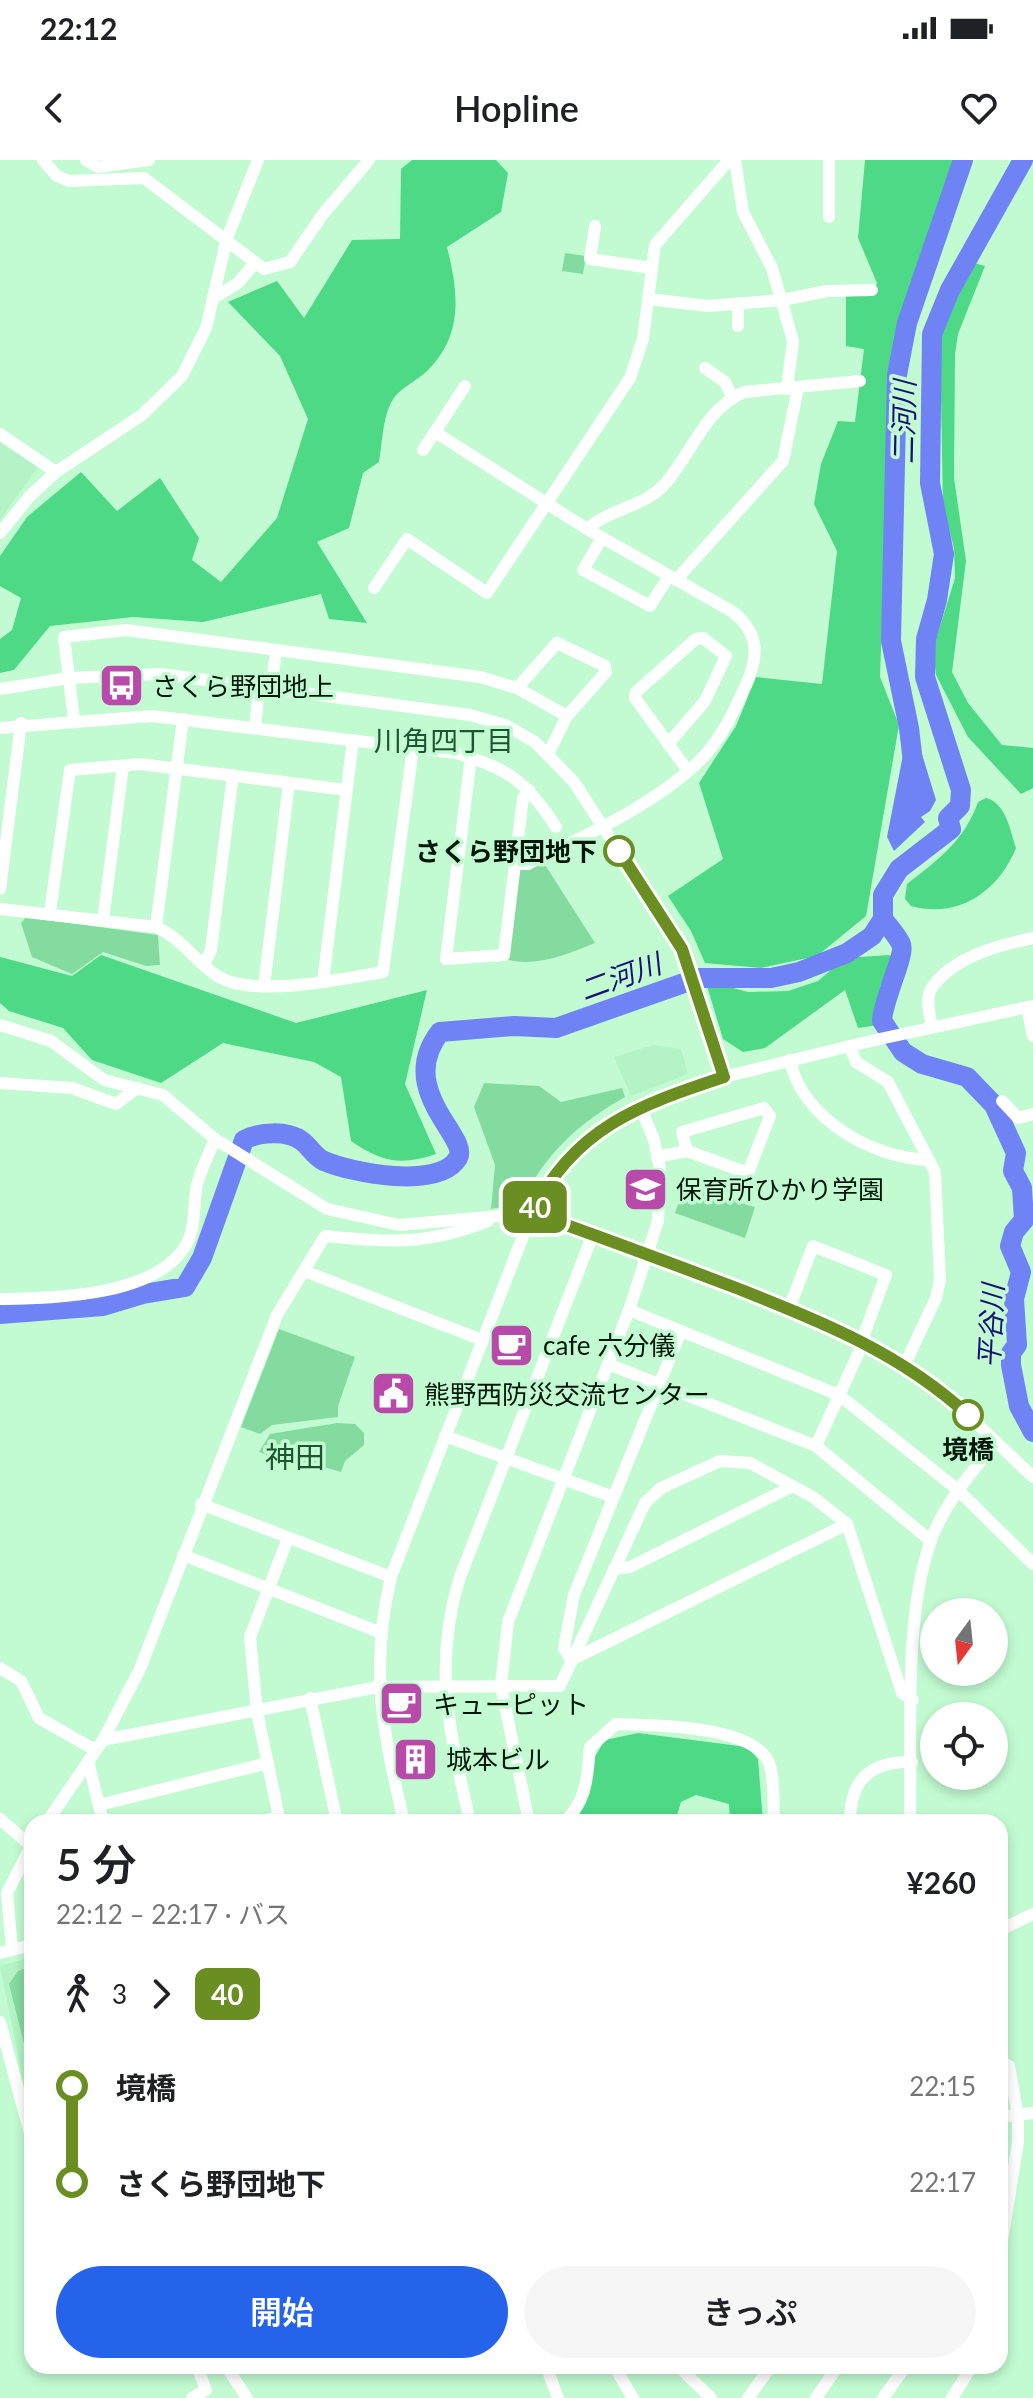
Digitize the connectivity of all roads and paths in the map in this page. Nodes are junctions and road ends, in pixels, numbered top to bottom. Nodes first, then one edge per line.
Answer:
1 (43, 160) edge
2 (86, 160) edge
3 (149, 160) edge
4 (258, 160) edge
5 (369, 160) edge
6 (729, 160) edge
7 (735, 160) edge
8 (829, 160) edge
9 (829, 217) dead end
10 (595, 226) dead end
11 (227, 238) junction
12 (254, 264) junction
13 (652, 268) junction
14 (872, 290) dead end
15 (214, 298) junction
16 (648, 299) junction
17 (782, 300) junction
18 (738, 304) junction
19 (738, 326) dead end
20 (705, 368) dead end
21 (860, 381) dead end
22 (465, 386) dead end
23 (792, 388) junction
24 (732, 397) junction
25 (435, 432) junction
26 (0, 434) edge
27 (423, 450) dead end
28 (56, 472) junction
29 (545, 504) junction
30 (587, 529) junction
31 (0, 533) edge
32 (602, 538) junction
33 (673, 578) junction
34 (374, 588) dead end
35 (276, 651) junction
36 (69, 678) junction
37 (272, 682) dead end
38 (259, 688) junction
39 (517, 688) junction
40 (0, 689) edge
41 (567, 716) junction
42 (183, 719) junction
43 (74, 720) junction
44 (21, 723) junction
45 (0, 728) edge
46 (255, 728) junction
47 (353, 740) junction
48 (668, 744) junction
49 (413, 748) junction
50 (548, 754) junction
51 (471, 757) junction
52 (123, 766) junction
53 (177, 768) junction
54 (688, 771) junction
55 (233, 775) junction
56 (289, 783) junction
57 (346, 790) junction
58 (529, 790) junction
59 (556, 827) dead end
60 (603, 827) junction
61 (514, 864) junction
62 (0, 889) edge
63 (0, 909) edge
64 (50, 912) junction
65 (103, 920) junction
66 (156, 927) junction
67 (1033, 938) edge
68 (205, 963) junction
69 (323, 982) junction
70 (264, 986) junction
71 (1030, 1006) edge
72 (0, 1025) edge
73 (932, 1027) junction
74 (1033, 1036) edge
75 (850, 1046) junction
76 (790, 1060) junction
77 (724, 1077) junction
78 (0, 1083) edge
79 (137, 1088) junction
80 (1002, 1101) dead end
81 (640, 1106) junction
82 (1033, 1114) edge
83 (220, 1142) junction
84 (687, 1151) junction
85 (657, 1157) junction
86 (929, 1160) junction
87 (532, 1213) junction
88 (494, 1219) junction
89 (593, 1234) junction
90 (649, 1254) junction
91 (304, 1271) junction
92 (0, 1299) edge
93 (789, 1309) junction
94 (629, 1310) junction
95 (681, 1331) junction
96 (482, 1340) junction
97 (863, 1340) junction
98 (608, 1364) junction
99 (905, 1364) junction
100 (659, 1384) junction
101 (839, 1395) junction
102 (445, 1436) junction
103 (996, 1442) junction
104 (816, 1446) junction
105 (506, 1458) junction
106 (1033, 1477) edge
107 (561, 1478) junction
108 (793, 1486) junction
109 (958, 1490) junction
110 (613, 1497) junction
111 (201, 1504) junction
112 (847, 1524) junction
113 (288, 1538) junction
114 (931, 1541) junction
115 (183, 1555) junction
116 (1033, 1564) edge
117 (614, 1569) junction
118 (391, 1577) junction
119 (267, 1588) junction
120 (379, 1632) junction
121 (571, 1660) junction
122 (0, 1668) edge
123 (443, 1686) junction
124 (501, 1686) junction
125 (378, 1687) junction
126 (310, 1698) junction
127 (913, 1700) junction
128 (257, 1712) junction
129 (96, 1750) junction
130 (912, 1762) junction
131 (268, 1763) junction
132 (99, 1805) junction
133 (52, 1814) edge
134 (101, 1814) edge
135 (279, 1814) edge
136 (335, 1814) edge
137 (402, 1814) edge
138 (468, 1814) edge
139 (527, 1814) edge
140 (573, 1814) edge
141 (773, 1814) edge
142 (852, 1814) edge
143 (910, 1814) edge
144 (0, 1819) edge
145 (24, 1839) edge
146 (24, 1859) edge
147 (1033, 1914) edge
148 (1008, 1926) edge
149 (6, 1952) edge
150 (0, 2022) edge
151 (1008, 2065) edge
152 (24, 2111) edge
153 (1033, 2113) edge
154 (1018, 2116) junction
155 (1008, 2117) edge
156 (1008, 2174) edge
157 (200, 2374) edge
158 (231, 2374) edge
159 (549, 2374) edge
160 (619, 2374) edge
161 (686, 2374) edge
162 (762, 2374) edge
163 (832, 2374) edge
164 (900, 2374) edge
165 (967, 2374) edge
166 (192, 2398) edge
167 (247, 2398) edge
168 (558, 2398) edge
169 (633, 2398) edge
170 (711, 2398) edge
171 (748, 2398) edge
172 (816, 2398) edge
173 (883, 2398) edge
174 (952, 2398) edge

1 - 11 street
2 - 3 street
4 - 11 street
5 - 12 street
6 - 13 street
7 - 17 street
8 - 9 street
10 - 13 street
11 - 12 street
11 - 15 street
12 - 15 street
13 - 16 street
14 - 17 street
15 - 28 street
16 - 18 street
16 - 29 street
17 - 18 street
17 - 23 street
18 - 19 street
20 - 24 street
21 - 23 street
22 - 25 street
23 - 24 street
23 - 33 street
24 - 30 street
25 - 27 street
25 - 29 street
26 - 28 street
28 - 31 street
29 - 30 street
29 - 34 street
30 - 32 street
32 - 33 street
32 - 33 street
33 - 54 street
35 - 36 street
35 - 37 street
35 - 39 street
36 - 38 street
36 - 40 street
36 - 43 street
38 - 46 street
38 - 50 street
39 - 41 street
39 - 41 street
41 - 50 street
42 - 43 street
42 - 46 street
42 - 53 street
43 - 44 street
44 - 45 street
44 - 62 street
46 - 47 street
47 - 49 street
47 - 57 street
48 - 48 street
48 - 54 street
49 - 51 street
49 - 69 street
50 - 60 street
51 - 58 street
51 - 61 street
52 - 53 street
52 - 64 street
52 - 65 street
53 - 55 street
53 - 66 street
54 - 60 street
55 - 56 street
55 - 68 street
56 - 57 street
56 - 70 street
57 - 69 street
58 - 59 street
58 - 61 street
60 - 61 street
60 - 77 street
63 - 64 street
64 - 65 street
65 - 66 street
66 - 68 street
67 - 73 street
68 - 70 street
69 - 70 street
71 - 73 street
71 - 74 street
72 - 79 street
73 - 75 street
75 - 76 street
75 - 86 street
76 - 77 street
76 - 86 street
77 - 81 street
78 - 79 street
79 - 83 street
80 - 82 street
81 - 85 street
81 - 87 street
83 - 88 street
83 - 92 street
84 - 84 street
84 - 85 street
85 - 90 street
86 - 99 street
87 - 88 street
87 - 89 street
87 - 96 street
88 - 91 street
89 - 90 street
89 - 105 street
90 - 93 street
90 - 94 street
91 - 96 street
91 - 111 street
93 - 97 street
93 - 97 street
94 - 95 street
94 - 98 street
95 - 100 street
95 - 101 street
96 - 102 street
97 - 99 street
97 - 101 street
98 - 100 street
98 - 107 street
99 - 103 street
100 - 104 street
100 - 110 street
101 - 104 street
101 - 109 street
102 - 105 street
102 - 118 street
103 - 106 street
103 - 109 street
104 - 114 street
105 - 107 street
105 - 123 street
107 - 110 street
107 - 124 street
108 - 112 street
108 - 117 street
108 - 117 street
109 - 114 street
109 - 116 street
110 - 121 street
111 - 113 street
111 - 115 street
112 - 121 street
112 - 127 street
113 - 118 street
113 - 119 street
114 - 127 street
115 - 119 street
115 - 129 street
117 - 121 street
118 - 120 street
119 - 120 street
119 - 128 street
120 - 125 street
121 - 124 street
122 - 129 street
123 - 124 street
123 - 125 street
123 - 138 street
124 - 139 street
125 - 126 street
125 - 137 street
126 - 128 street
126 - 136 street
127 - 130 street
128 - 129 street
128 - 131 street
129 - 132 street
129 - 133 street
130 - 142 street
130 - 143 street
131 - 132 street
131 - 135 street
132 - 134 street
140 - 141 street
144 - 145 street
146 - 149 street
147 - 148 street
150 - 152 street
151 - 154 street
153 - 154 street
154 - 155 street
154 - 156 street
157 - 166 street
158 - 167 street
159 - 168 street
160 - 169 street
161 - 170 street
162 - 171 street
163 - 172 street
164 - 173 street
165 - 174 street

